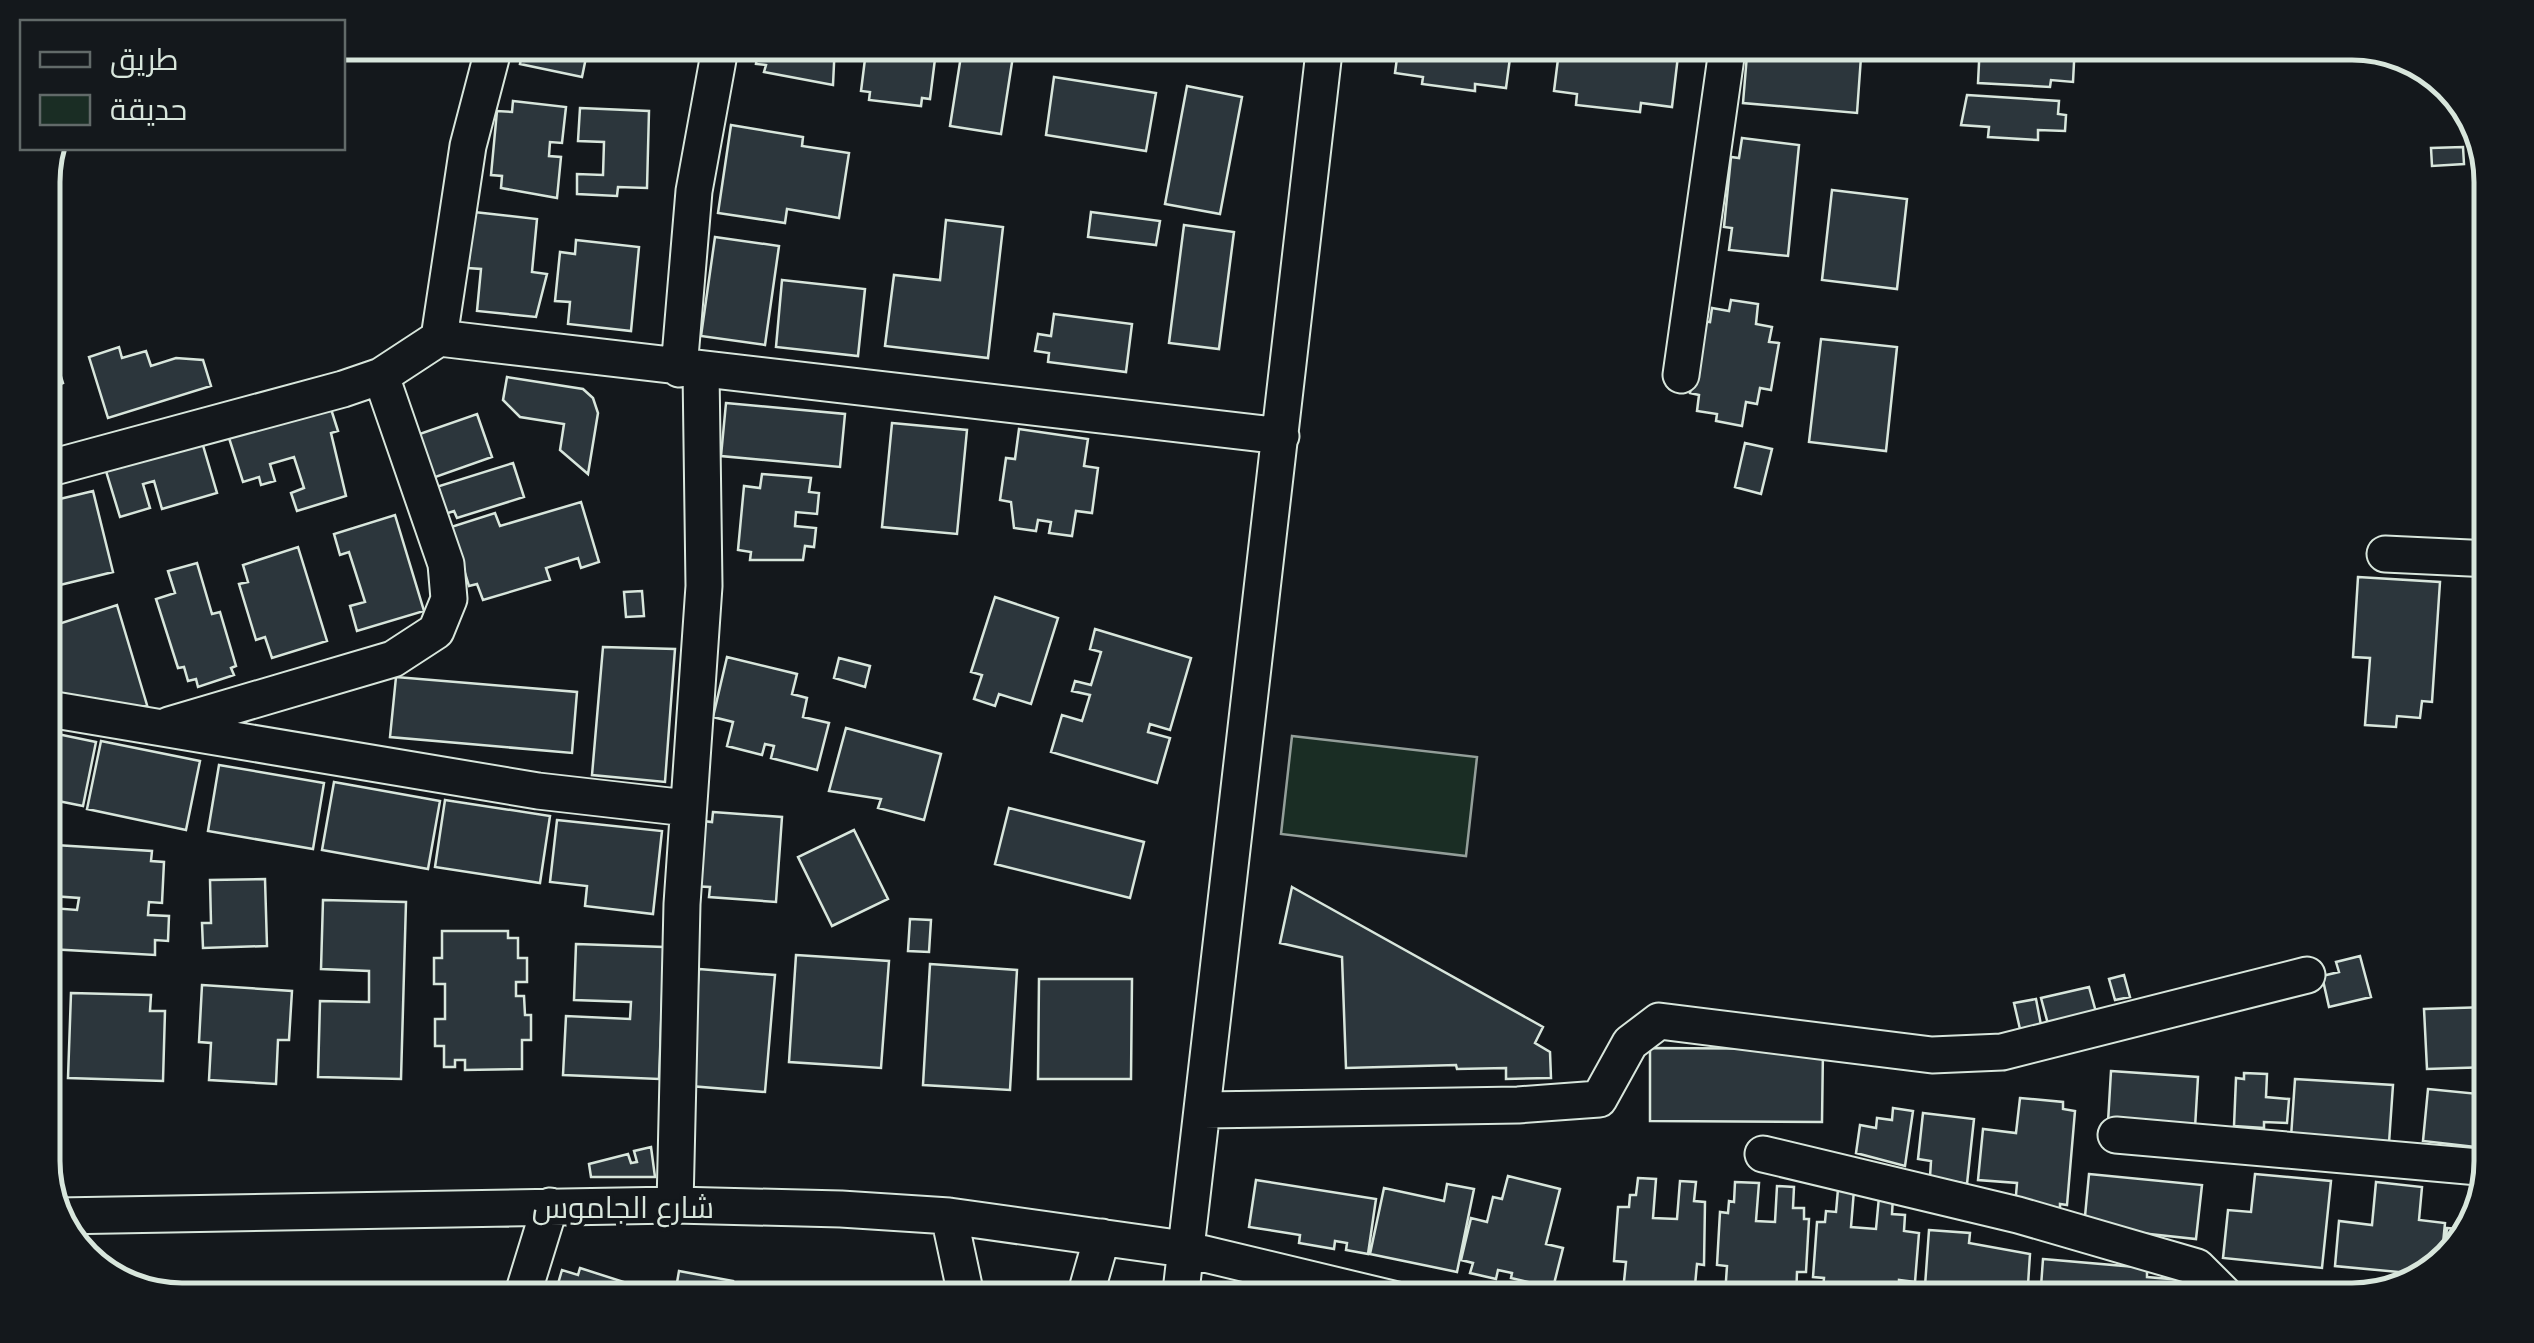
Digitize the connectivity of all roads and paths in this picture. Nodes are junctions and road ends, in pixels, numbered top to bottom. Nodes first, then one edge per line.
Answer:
1 (490, 60) edge
2 (718, 60) edge
3 (1323, 60) edge
4 (1725, 60) edge
5 (439, 338) junction
6 (690, 370) junction
7 (1681, 375) dead end
8 (381, 376) junction
9 (1280, 436) junction
10 (60, 465) edge
11 (2385, 554) dead end
12 (2474, 558) edge
13 (60, 711) edge
14 (158, 728) junction
15 (687, 808) junction
16 (2308, 975) dead end
17 (1204, 1110) junction
18 (2116, 1135) dead end
19 (1763, 1154) dead end
20 (2474, 1167) edge
21 (676, 1205) junction
22 (550, 1206) junction
23 (949, 1216) junction
24 (76, 1221) edge
25 (1102, 1238) junction
26 (1184, 1249) junction
27 (526, 1283) edge
28 (963, 1283) edge
29 (1089, 1283) edge
30 (1181, 1283) edge
31 (1325, 1283) edge
32 (2213, 1283) edge

1 - 5 street
2 - 6 street
3 - 9 street
4 - 7 street
5 - 6 street
5 - 8 street
6 - 9 street
6 - 15 street
8 - 10 street
8 - 14 street
9 - 17 street
11 - 12 street
13 - 14 street
14 - 15 street
15 - 21 street
16 - 17 street
17 - 26 street
18 - 20 street
19 - 32 street
21 - 22 street, شارع الجاموس
21 - 23 street, شارع الجاموس
22 - 24 street, شارع الجاموس
22 - 27 street
23 - 25 street, شارع الجاموس
23 - 28 street
25 - 26 street, شارع الجاموس
25 - 29 street
26 - 30 street
26 - 31 street, شارع الجاموس

